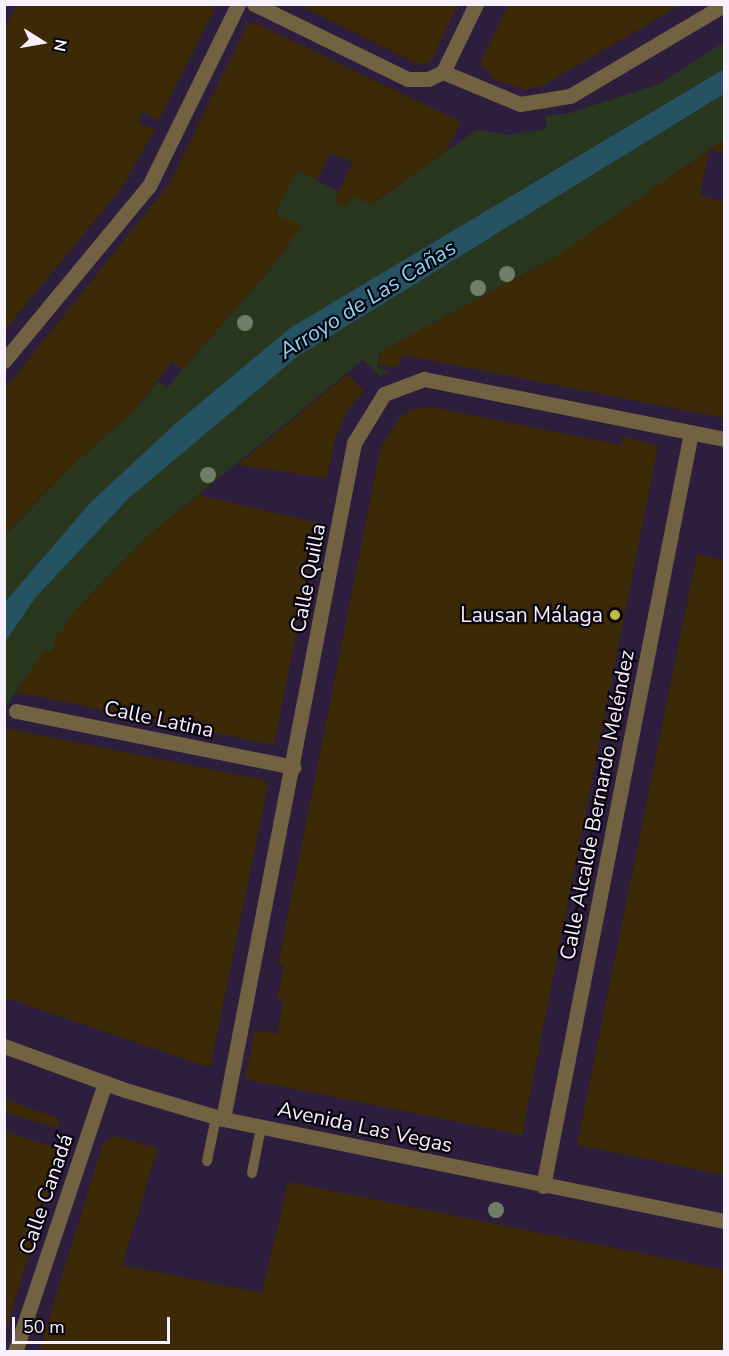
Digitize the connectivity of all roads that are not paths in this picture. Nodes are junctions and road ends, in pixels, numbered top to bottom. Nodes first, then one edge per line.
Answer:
1 (238, 4) edge
2 (254, 4) edge
3 (476, 4) edge
4 (724, 5) edge
5 (443, 72) junction
6 (4, 361) edge
7 (692, 432) junction
8 (724, 439) edge
9 (16, 711) dead end
10 (293, 767) junction
11 (4, 1046) edge
12 (105, 1083) junction
13 (220, 1118) junction
14 (261, 1127) junction
15 (207, 1161) dead end
16 (252, 1173) dead end
17 (543, 1186) junction
18 (724, 1221) edge
19 (15, 1352) edge

1 - 6 street
2 - 5 street
3 - 5 street
4 - 5 street
7 - 8 street, Calle Quilla
7 - 10 street, Calle Quilla
7 - 17 street, Calle Alcalde Bernardo Meléndez
9 - 10 street, Calle Latina
10 - 13 street, Calle Quilla
11 - 12 street, Avenida Las Vegas
12 - 13 street, Avenida Las Vegas
12 - 19 street, Calle Canadá
13 - 14 street, Avenida Las Vegas
13 - 15 lane
14 - 16 lane
14 - 17 street, Avenida Las Vegas
17 - 18 street, Avenida Las Vegas

